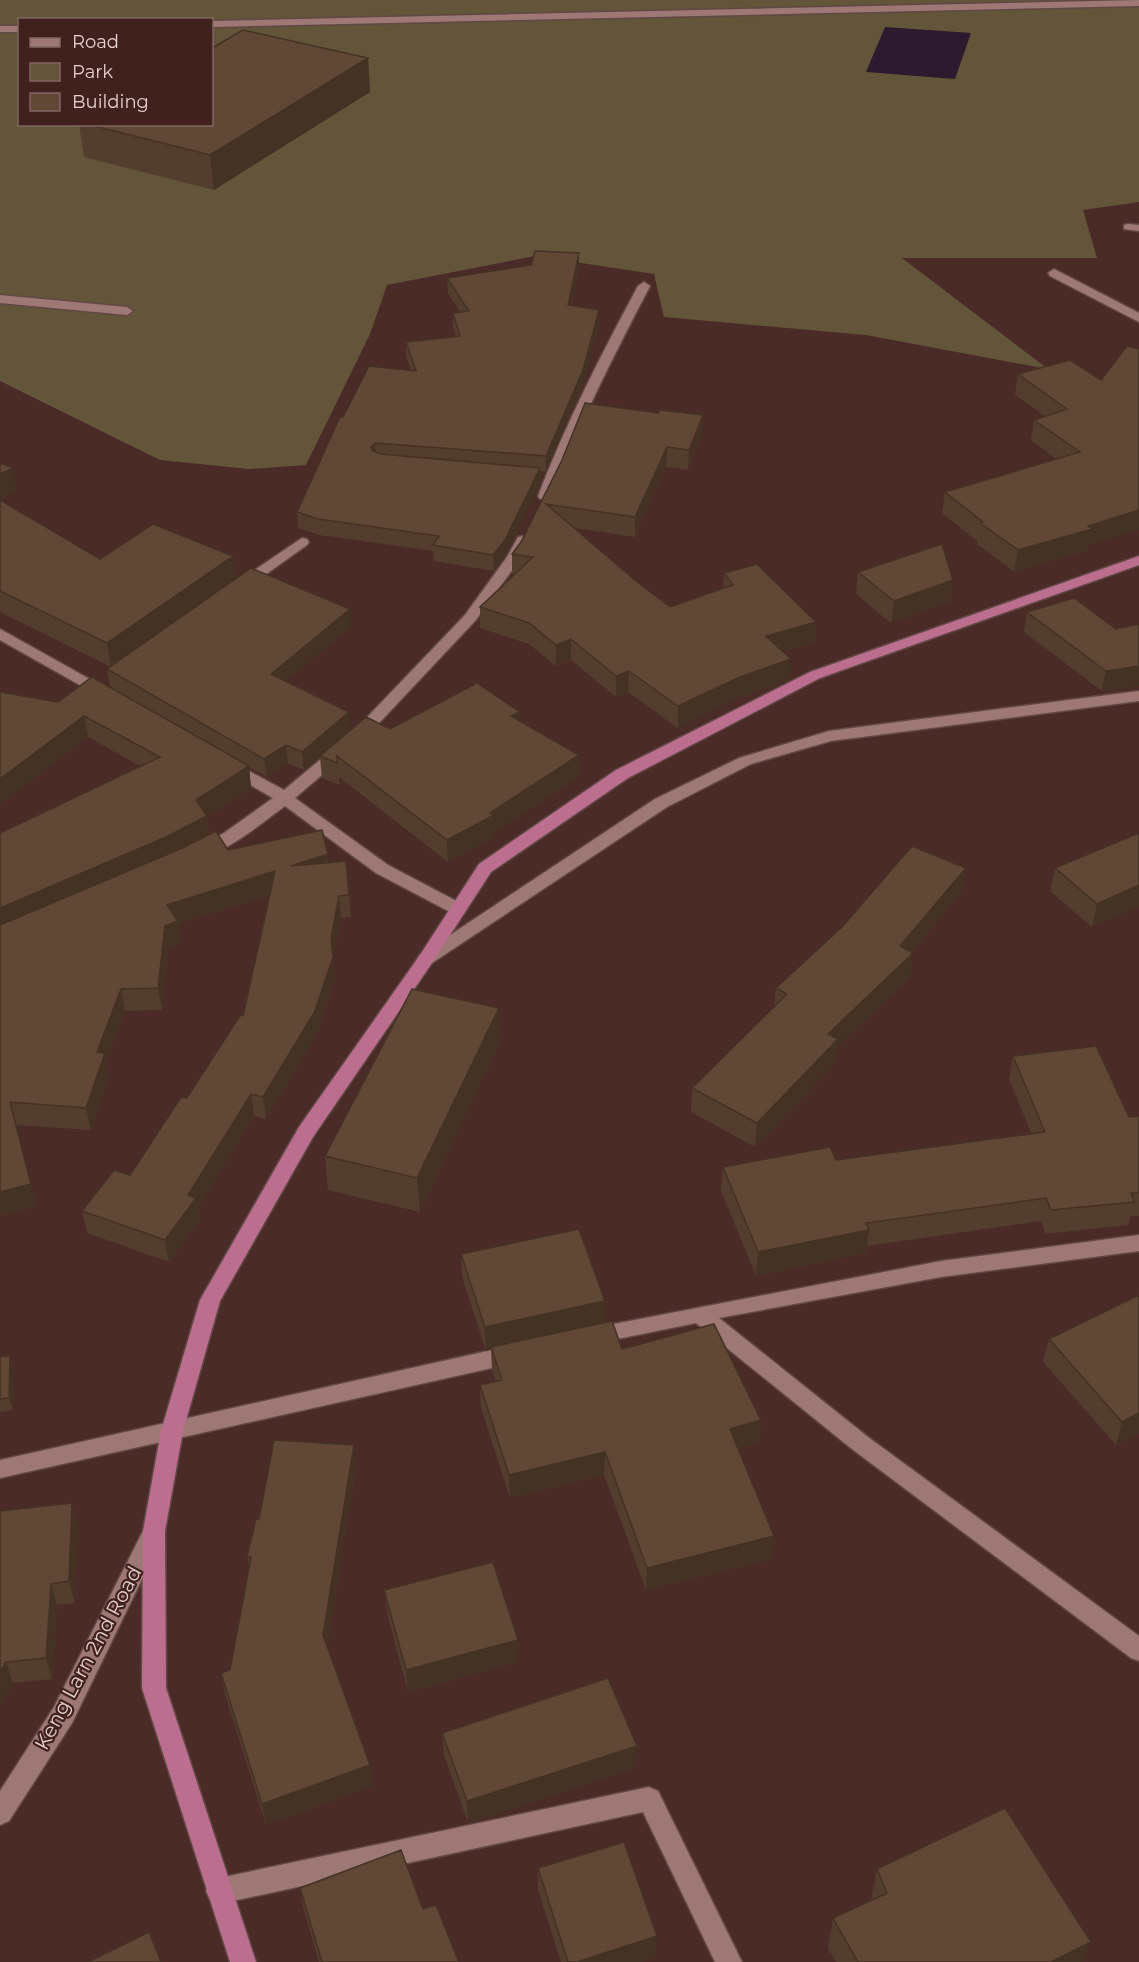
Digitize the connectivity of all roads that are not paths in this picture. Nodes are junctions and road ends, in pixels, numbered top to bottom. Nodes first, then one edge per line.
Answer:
1 (1139, 3) edge
2 (213, 24) edge
3 (0, 29) edge
4 (18, 29) edge
5 (1054, 273) dead end
6 (644, 286) dead end
7 (0, 299) edge
8 (127, 311) dead end
9 (1139, 318) edge
10 (538, 509) edge
11 (529, 529) edge
12 (302, 542) dead end
13 (1139, 560) edge
14 (227, 596) edge
15 (0, 634) edge
16 (1139, 696) edge
17 (116, 700) edge
18 (215, 758) edge
19 (285, 798) junction
20 (185, 861) edge
21 (458, 909) junction
22 (426, 959) junction
23 (1139, 1243) edge
24 (699, 1314) junction
25 (573, 1341) edge
26 (539, 1348) edge
27 (172, 1431) junction
28 (0, 1469) edge
29 (154, 1531) junction
30 (1139, 1650) edge
31 (0, 1813) edge
32 (219, 1891) junction
33 (243, 1962) edge
34 (729, 1962) edge

1 - 2 street
3 - 4 street
5 - 9 street
6 - 10 street
7 - 8 street
11 - 19 street
12 - 14 street
13 - 21 highway
15 - 17 street
16 - 22 street
18 - 19 street
19 - 20 street
19 - 21 street
21 - 22 highway
22 - 27 highway
23 - 24 street
24 - 25 street
24 - 30 street
26 - 27 street
27 - 28 street
27 - 29 highway
29 - 31 street, Keng Larn 2nd Road
29 - 32 highway
32 - 33 highway
32 - 34 street

